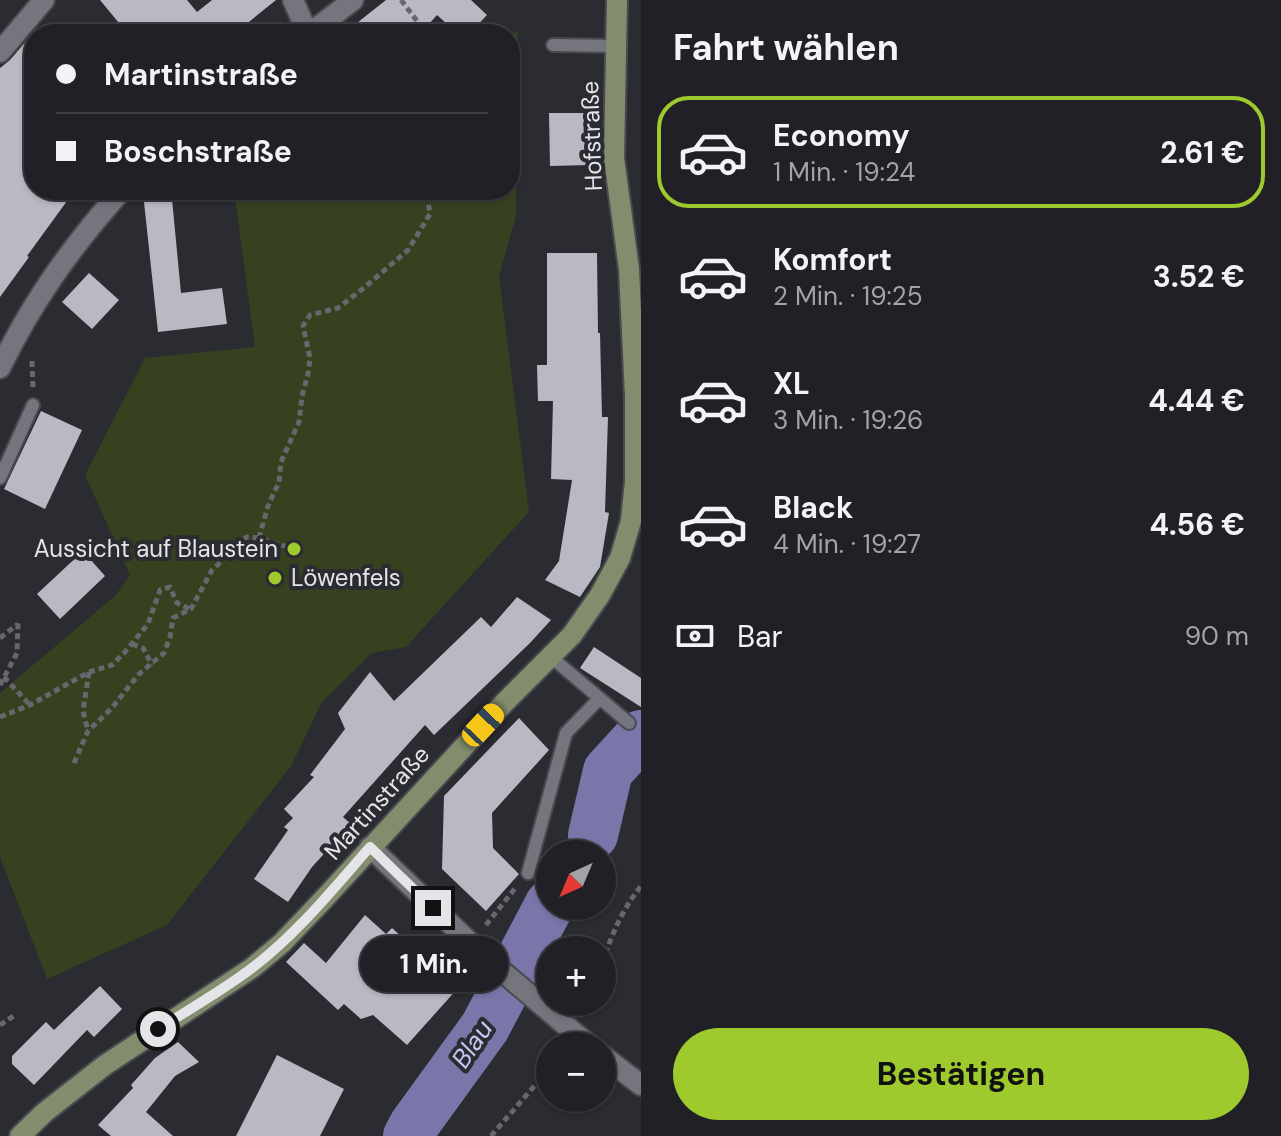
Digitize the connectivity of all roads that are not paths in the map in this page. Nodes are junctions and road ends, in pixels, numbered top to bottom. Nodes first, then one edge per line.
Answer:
1 (44, 0) edge
2 (293, 0) edge
3 (353, 0) edge
4 (617, 0) edge
5 (304, 24) edge
6 (322, 24) edge
7 (553, 45) dead end
8 (616, 46) junction
9 (0, 52) edge
10 (113, 200) edge
11 (635, 270) edge
12 (0, 368) edge
13 (33, 405) dead end
14 (0, 478) edge
15 (551, 657) junction
16 (599, 699) junction
17 (629, 723) dead end
18 (370, 847) junction
19 (528, 873) road end
20 (574, 1032) edge
21 (616, 1066) edge
22 (641, 1085) edge
23 (20, 1136) edge

1 - 9 street
2 - 5 street
3 - 6 street
4 - 8 street, Hofstraße
7 - 8 lane
8 - 11 street, Hofstraße
10 - 12 street
11 - 15 street, Martinstraße
13 - 14 lane
15 - 16 lane
15 - 18 street, Martinstraße
16 - 17 lane
16 - 19 lane
18 - 20 street
18 - 23 street, Martinstraße
21 - 22 street

